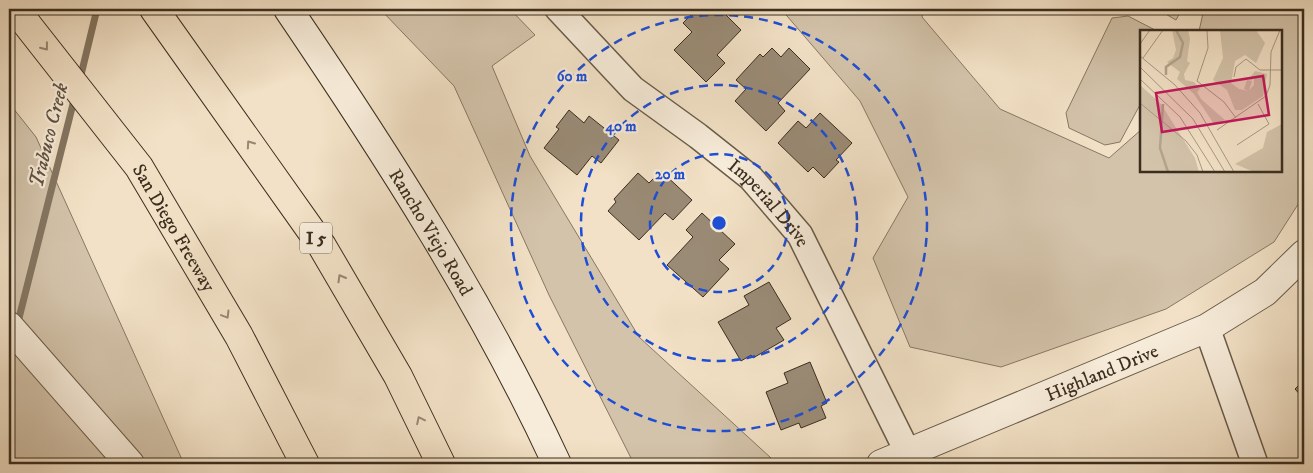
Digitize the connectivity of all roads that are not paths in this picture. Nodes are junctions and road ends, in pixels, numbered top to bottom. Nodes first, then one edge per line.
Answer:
1 (15, 9) edge
2 (288, 9) edge
3 (558, 9) edge
4 (161, 17) edge
5 (1304, 254) edge
6 (9, 326) edge
7 (1207, 328) junction
8 (908, 453) junction
9 (130, 464) edge
10 (305, 464) edge
11 (441, 464) edge
12 (557, 464) edge
13 (882, 464) edge
14 (1255, 464) edge

1 -> 10 highway, San Diego Freeway
2 - 12 street, Rancho Viejo Road
3 - 8 street, Imperial Drive
11 -> 4 highway, I 5
5 - 7 street, Highland Drive
6 - 9 street
7 - 8 street, Highland Drive
7 - 14 street
8 - 13 street, Highland Drive

